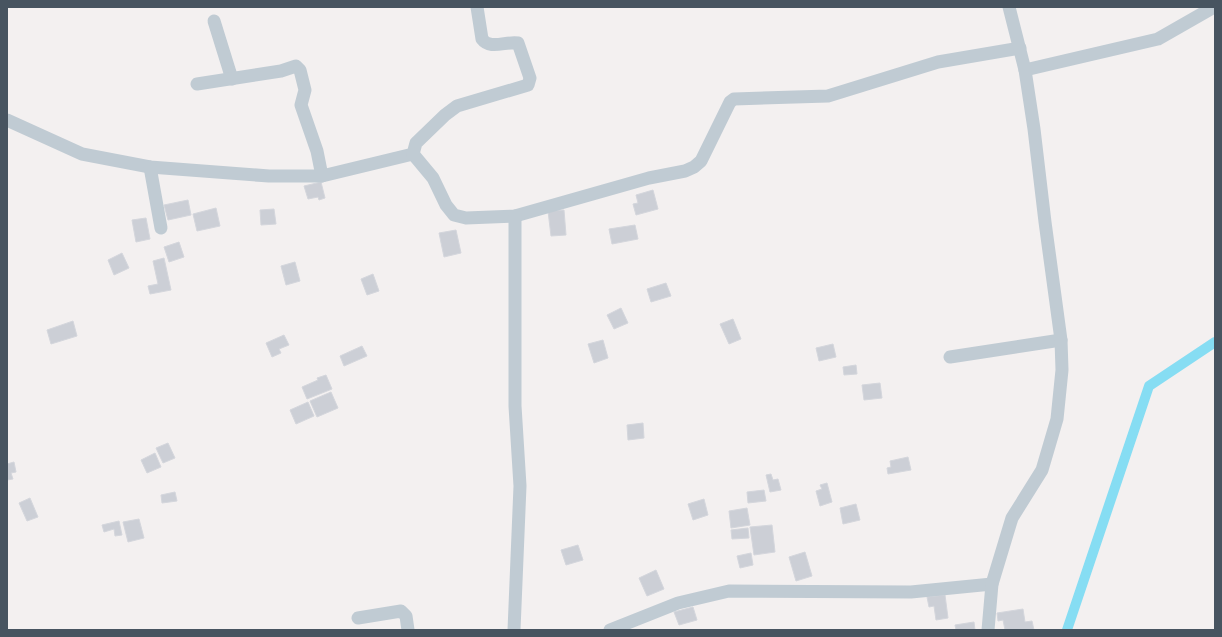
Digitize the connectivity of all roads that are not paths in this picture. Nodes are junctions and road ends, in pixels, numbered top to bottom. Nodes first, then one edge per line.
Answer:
1 (477, 7) edge
2 (1009, 7) edge
3 (1209, 9) edge
4 (214, 21) dead end
5 (1020, 48) junction
6 (1025, 70) junction
7 (232, 79) junction
8 (197, 84) dead end
9 (7, 120) edge
10 (413, 154) junction
11 (150, 167) junction
12 (322, 176) junction
13 (515, 216) junction
14 (161, 228) dead end
15 (1061, 340) junction
16 (950, 357) dead end
17 (992, 584) junction
18 (358, 618) dead end
19 (408, 630) edge
20 (514, 630) edge
21 (610, 630) edge
22 (988, 630) edge

1 - 10 street
2 - 5 street
3 - 6 street
4 - 7 street
5 - 6 street
5 - 13 street
6 - 15 street
7 - 8 street
7 - 12 street
9 - 11 street
10 - 12 street
10 - 13 street
11 - 12 street
11 - 14 street
13 - 20 street
15 - 16 street
15 - 17 street
17 - 21 street
17 - 22 street
18 - 19 street

